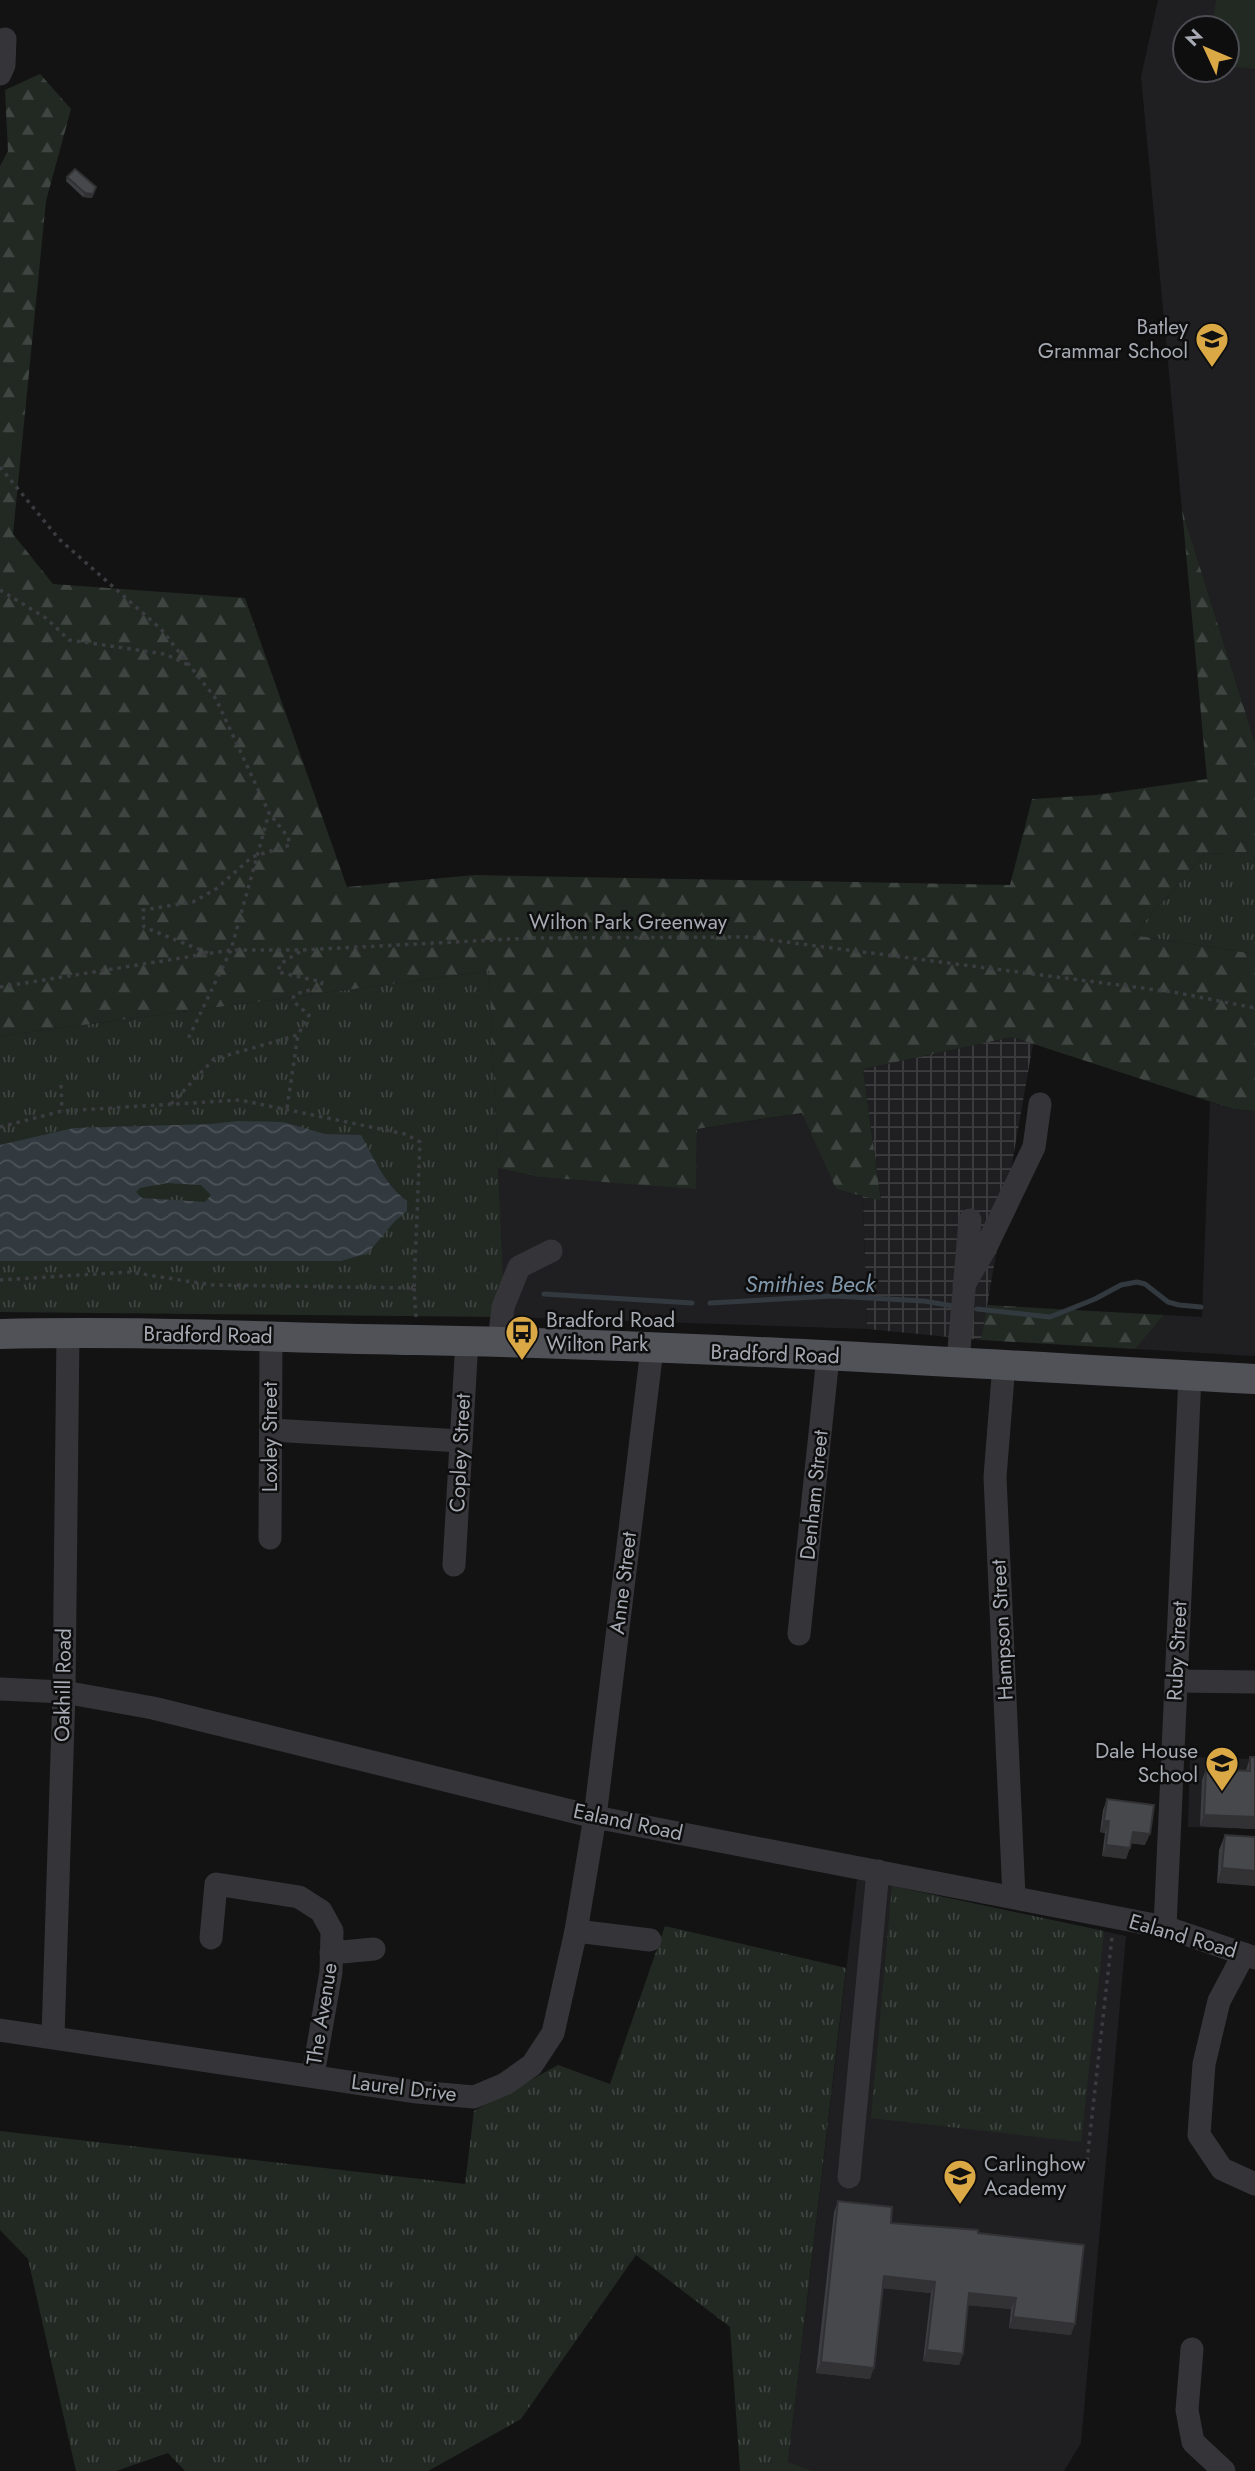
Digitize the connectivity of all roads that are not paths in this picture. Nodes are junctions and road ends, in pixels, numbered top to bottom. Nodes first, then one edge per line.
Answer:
1 (0, 41) edge
2 (0, 74) edge
3 (1040, 1104) dead end
4 (970, 1220) dead end
5 (551, 1251) dead end
6 (964, 1285) junction
7 (68, 1332) junction
8 (0, 1334) edge
9 (271, 1336) junction
10 (467, 1340) junction
11 (499, 1341) junction
12 (652, 1349) junction
13 (828, 1357) junction
14 (958, 1361) junction
15 (1004, 1364) junction
16 (1190, 1376) junction
17 (1255, 1379) edge
18 (271, 1430) junction
19 (461, 1441) junction
20 (270, 1538) dead end
21 (454, 1565) dead end
22 (799, 1634) dead end
23 (1176, 1681) junction
24 (1255, 1682) edge
25 (0, 1689) edge
26 (64, 1692) junction
27 (595, 1817) junction
28 (878, 1871) junction
29 (1014, 1897) junction
30 (1165, 1927) junction
31 (576, 1931) junction
32 (211, 1938) dead end
33 (650, 1940) dead end
34 (374, 1949) dead end
35 (331, 1953) junction
36 (1250, 1956) edge
37 (0, 2030) edge
38 (53, 2037) junction
39 (313, 2076) junction
40 (849, 2176) dead end
41 (1255, 2184) edge
42 (1192, 2349) dead end
43 (1224, 2471) edge

1 - 2 street
3 - 6 street
4 - 6 street
5 - 11 street
6 - 14 street
7 - 8 main road, Bradford Road
7 - 9 main road, Bradford Road
7 - 26 street, Oakhill Road
9 - 10 main road, Bradford Road
9 - 18 street, Loxley Street
10 - 11 main road, Bradford Road
10 - 19 street, Copley Street
11 - 12 main road, Bradford Road
12 - 13 main road, Bradford Road
12 - 27 street, Anne Street
13 - 14 main road, Bradford Road
13 - 22 street, Denham Street
14 - 15 main road, Bradford Road
15 - 16 main road, Bradford Road
15 - 29 street, Hampson Street
16 - 17 main road, Bradford Road
16 - 23 street, Ruby Street
18 - 19 street
18 - 20 street, Loxley Street
19 - 21 street, Copley Street
23 - 24 street
23 - 30 street, Ruby Street
25 - 26 street, Ealand Road
26 - 27 street, Ealand Road
26 - 38 street, Oakhill Road
27 - 28 street, Ealand Road
27 - 31 street, Laurel Drive
28 - 29 street, Ealand Road
28 - 40 street
29 - 30 street, Ealand Road
30 - 36 street, Ealand Road
31 - 33 street
31 - 39 street, Laurel Drive
32 - 35 street, The Avenue
34 - 35 street, The Avenue
35 - 39 street, The Avenue
36 - 41 street
37 - 38 street, Laurel Drive
38 - 39 street, Laurel Drive
42 - 43 street

